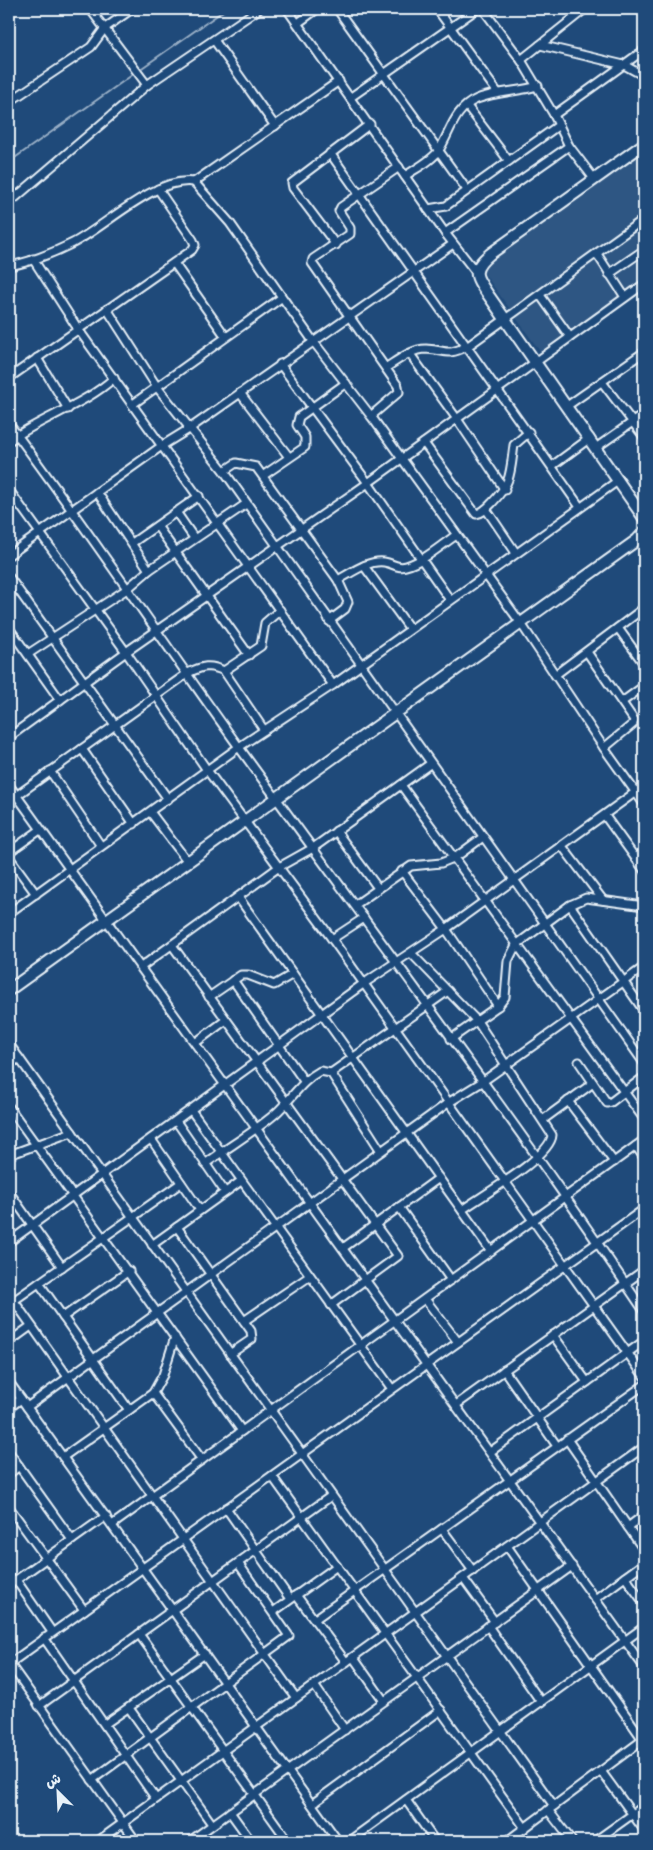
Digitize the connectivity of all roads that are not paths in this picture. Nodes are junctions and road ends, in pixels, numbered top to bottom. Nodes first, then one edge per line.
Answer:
1 (90, 9) edge
2 (132, 9) edge
3 (260, 9) edge
4 (288, 9) edge
5 (317, 9) edge
6 (337, 9) edge
7 (437, 9) edge
8 (477, 9) edge
9 (483, 9) edge
10 (584, 9) edge
11 (298, 23) junction
12 (450, 27) junction
13 (105, 28) junction
14 (214, 40) junction
15 (540, 45) junction
16 (644, 50) edge
17 (521, 60) junction
18 (624, 65) junction
19 (383, 74) junction
20 (644, 76) edge
21 (340, 81) junction
22 (147, 85) junction
23 (538, 86) junction
24 (498, 93) junction
25 (351, 97) junction
26 (9, 102) edge
27 (467, 106) junction
28 (554, 115) junction
29 (370, 124) junction
30 (559, 125) junction
31 (275, 126) junction
32 (644, 144) edge
33 (569, 146) junction
34 (438, 152) junction
35 (330, 153) junction
36 (509, 161) junction
37 (399, 167) junction
38 (405, 176) junction
39 (595, 180) junction
40 (194, 182) junction
41 (158, 189) junction
42 (467, 190) junction
43 (359, 193) junction
44 (9, 203) edge
45 (428, 209) junction
46 (644, 219) edge
47 (445, 233) junction
48 (453, 244) junction
49 (336, 245) junction
50 (644, 250) edge
51 (597, 254) junction
52 (33, 259) junction
53 (174, 263) junction
54 (9, 266) edge
55 (414, 270) junction
56 (475, 271) junction
57 (609, 274) junction
58 (644, 284) edge
59 (540, 295) junction
60 (625, 297) junction
61 (281, 298) junction
62 (107, 309) junction
63 (348, 316) junction
64 (506, 320) junction
65 (78, 329) junction
66 (226, 337) junction
67 (570, 337) junction
68 (313, 341) junction
69 (468, 346) junction
70 (644, 352) edge
71 (410, 354) junction
72 (37, 358) junction
73 (536, 362) junction
74 (280, 364) junction
75 (387, 367) junction
76 (9, 378) edge
77 (114, 378) junction
78 (602, 382) junction
79 (346, 384) junction
80 (158, 387) junction
81 (499, 389) junction
82 (240, 392) junction
83 (133, 404) junction
84 (567, 406) junction
85 (312, 407) junction
86 (68, 409) junction
87 (644, 414) edge
88 (371, 416) junction
89 (457, 418) junction
90 (633, 422) junction
91 (9, 424) edge
92 (189, 429) junction
93 (529, 432) junction
94 (17, 435) junction
95 (644, 437) edge
96 (590, 438) junction
97 (9, 441) edge
98 (424, 443) junction
99 (162, 445) junction
100 (596, 447) junction
101 (289, 458) junction
102 (401, 460) junction
103 (552, 466) junction
104 (224, 471) junction
105 (264, 475) junction
106 (619, 480) junction
107 (368, 483) junction
108 (9, 490) edge
109 (505, 490) junction
110 (97, 492) junction
111 (199, 496) junction
112 (246, 504) junction
113 (580, 507) junction
114 (486, 509) junction
115 (72, 510) junction
116 (176, 512) junction
117 (644, 518) edge
118 (218, 523) junction
119 (157, 526) junction
120 (302, 530) junction
121 (644, 532) edge
122 (39, 533) junction
123 (456, 536) junction
124 (194, 538) junction
125 (132, 543) junction
126 (276, 548) junction
127 (175, 552) junction
128 (516, 553) junction
129 (9, 555) edge
130 (422, 559) junction
131 (364, 566) junction
132 (250, 567) junction
133 (149, 570) junction
134 (486, 576) junction
135 (9, 577) edge
136 (338, 580) junction
137 (127, 589) junction
138 (207, 595) junction
139 (450, 600) junction
140 (644, 608) edge
141 (95, 610) junction
142 (280, 610) junction
143 (329, 621) junction
144 (520, 622) junction
145 (9, 628) edge
146 (618, 628) junction
147 (410, 629) junction
148 (157, 630) junction
149 (52, 638) junction
150 (126, 652) junction
151 (587, 652) junction
152 (28, 654) junction
153 (249, 655) junction
154 (644, 664) edge
155 (360, 665) junction
156 (224, 671) junction
157 (188, 673) junction
158 (555, 675) junction
159 (84, 682) junction
160 (333, 685) junction
161 (644, 686) edge
162 (155, 697) junction
163 (60, 700) junction
164 (622, 702) junction
165 (394, 713) junction
166 (115, 725) junction
167 (264, 730) junction
168 (9, 737) edge
169 (239, 747) junction
170 (604, 748) junction
171 (82, 749) junction
172 (430, 764) junction
173 (207, 770) junction
174 (50, 771) junction
175 (9, 785) edge
176 (401, 785) junction
177 (644, 786) edge
178 (636, 792) junction
179 (16, 796) junction
180 (276, 798) junction
181 (168, 799) junction
182 (644, 804) edge
183 (150, 813) junction
184 (605, 816) junction
185 (246, 820) junction
186 (134, 824) junction
187 (40, 830) junction
188 (336, 831) junction
189 (483, 837) junction
190 (101, 846) junction
191 (562, 846) junction
192 (313, 848) junction
193 (9, 852) edge
194 (644, 852) edge
195 (9, 857) edge
196 (456, 857) junction
197 (636, 858) junction
198 (188, 862) junction
199 (279, 867) junction
200 (644, 870) edge
201 (69, 871) junction
202 (402, 871) junction
203 (514, 880) junction
204 (378, 888) junction
205 (36, 894) junction
206 (238, 897) junction
207 (487, 900) junction
208 (603, 900) junction
209 (355, 905) junction
210 (570, 905) junction
211 (644, 906) edge
212 (9, 913) edge
213 (364, 918) junction
214 (106, 920) junction
215 (544, 924) junction
216 (446, 929) junction
217 (332, 939) junction
218 (172, 945) junction
219 (516, 946) junction
220 (411, 953) junction
221 (396, 961) junction
222 (141, 967) junction
223 (644, 967) edge
224 (293, 974) junction
225 (234, 980) junction
226 (625, 981) junction
227 (363, 984) junction
228 (9, 990) edge
229 (448, 990) junction
230 (209, 997) junction
231 (598, 999) junction
232 (427, 1004) junction
233 (498, 1006) junction
234 (644, 1011) edge
235 (322, 1014) junction
236 (572, 1018) junction
237 (226, 1020) junction
238 (477, 1021) junction
239 (394, 1027) junction
240 (451, 1039) junction
241 (195, 1043) junction
242 (9, 1044) edge
243 (278, 1046) junction
244 (353, 1057) junction
245 (19, 1058) junction
246 (579, 1062) dead end
247 (256, 1063) junction
248 (644, 1063) edge
249 (9, 1065) edge
250 (504, 1065) junction
251 (331, 1074) junction
252 (644, 1078) edge
253 (304, 1081) junction
254 (482, 1082) junction
255 (593, 1083) junction
256 (225, 1085) junction
257 (624, 1093) junction
258 (568, 1101) junction
259 (448, 1103) junction
260 (286, 1104) junction
261 (9, 1107) edge
262 (191, 1110) junction
263 (544, 1119) junction
264 (644, 1119) edge
265 (176, 1121) junction
266 (256, 1128) junction
267 (72, 1132) junction
268 (406, 1133) junction
269 (151, 1139) junction
270 (644, 1140) edge
271 (35, 1145) junction
272 (636, 1146) junction
273 (381, 1151) junction
274 (220, 1153) junction
275 (9, 1155) edge
276 (536, 1158) junction
277 (644, 1158) edge
278 (614, 1162) junction
279 (205, 1164) junction
280 (102, 1174) junction
281 (439, 1178) junction
282 (343, 1179) junction
283 (241, 1181) junction
284 (504, 1181) junction
285 (181, 1183) junction
286 (9, 1192) edge
287 (225, 1192) junction
288 (74, 1195) junction
289 (565, 1198) junction
290 (310, 1203) junction
291 (399, 1207) junction
292 (644, 1209) edge
293 (200, 1210) junction
294 (462, 1210) junction
295 (132, 1217) junction
296 (533, 1221) junction
297 (376, 1224) junction
298 (33, 1225) junction
299 (177, 1227) junction
300 (275, 1228) junction
301 (104, 1237) junction
302 (9, 1242) edge
303 (597, 1242) junction
304 (152, 1245) junction
305 (343, 1248) junction
306 (491, 1251) junction
307 (62, 1266) junction
308 (565, 1266) junction
309 (644, 1270) edge
310 (129, 1271) junction
311 (210, 1275) junction
312 (310, 1276) junction
313 (366, 1280) junction
314 (451, 1280) junction
315 (39, 1283) junction
316 (626, 1283) junction
317 (186, 1292) junction
318 (9, 1294) edge
319 (425, 1299) junction
320 (11, 1303) edge
321 (331, 1305) junction
322 (594, 1306) junction
323 (644, 1310) edge
324 (158, 1313) junction
325 (63, 1317) junction
326 (395, 1320) junction
327 (244, 1322) junction
328 (31, 1326) junction
329 (553, 1335) junction
330 (175, 1337) junction
331 (644, 1341) edge
332 (9, 1342) edge
333 (458, 1342) junction
334 (360, 1346) junction
335 (628, 1353) junction
336 (230, 1354) junction
337 (93, 1360) junction
338 (426, 1365) junction
339 (504, 1370) junction
340 (644, 1376) edge
341 (68, 1377) junction
342 (9, 1382) edge
343 (588, 1382) junction
344 (644, 1385) edge
345 (392, 1389) junction
346 (153, 1393) junction
347 (21, 1399) junction
348 (456, 1405) junction
349 (27, 1407) junction
350 (9, 1408) edge
351 (129, 1410) junction
352 (270, 1411) junction
353 (537, 1418) junction
354 (104, 1428) junction
355 (242, 1431) junction
356 (567, 1439) junction
357 (557, 1446) junction
358 (644, 1447) edge
359 (9, 1452) edge
360 (490, 1452) junction
361 (301, 1454) junction
362 (63, 1457) junction
363 (202, 1460) junction
364 (19, 1466) junction
365 (9, 1474) edge
366 (272, 1476) junction
367 (510, 1480) junction
368 (596, 1482) junction
369 (152, 1496) junction
370 (331, 1496) junction
371 (9, 1507) edge
372 (226, 1508) junction
373 (644, 1515) edge
374 (106, 1516) junction
375 (302, 1517) junction
376 (540, 1522) junction
377 (112, 1525) junction
378 (628, 1527) junction
379 (442, 1529) junction
380 (183, 1539) junction
381 (72, 1540) junction
382 (507, 1546) junction
383 (255, 1550) junction
384 (644, 1550) edge
385 (46, 1558) junction
386 (238, 1562) junction
387 (644, 1563) edge
388 (337, 1566) junction
389 (572, 1566) junction
390 (143, 1568) junction
391 (383, 1570) junction
392 (473, 1571) junction
393 (625, 1577) junction
394 (463, 1578) junction
395 (16, 1580) junction
396 (213, 1581) junction
397 (9, 1585) edge
398 (538, 1590) junction
399 (355, 1591) junction
400 (293, 1597) junction
401 (595, 1599) junction
402 (644, 1603) edge
403 (84, 1610) junction
404 (173, 1610) junction
405 (273, 1612) junction
406 (415, 1612) junction
407 (315, 1619) junction
408 (495, 1622) junction
409 (488, 1626) junction
410 (644, 1627) edge
411 (52, 1632) junction
412 (139, 1634) junction
413 (386, 1634) junction
414 (44, 1638) junction
415 (626, 1641) junction
416 (205, 1654) junction
417 (265, 1654) junction
418 (446, 1656) junction
419 (350, 1660) junction
420 (9, 1664) edge
421 (591, 1666) junction
422 (644, 1667) edge
423 (171, 1678) junction
424 (417, 1678) junction
425 (74, 1681) junction
426 (225, 1683) junction
427 (314, 1685) junction
428 (296, 1698) junction
429 (384, 1701) junction
430 (541, 1702) junction
431 (39, 1706) junction
432 (129, 1708) junction
433 (192, 1708) junction
434 (440, 1710) junction
435 (105, 1724) junction
436 (256, 1726) junction
437 (345, 1730) junction
438 (500, 1732) junction
439 (150, 1737) junction
440 (644, 1740) edge
441 (223, 1751) junction
442 (471, 1753) junction
443 (126, 1755) junction
444 (288, 1771) junction
445 (601, 1771) junction
446 (92, 1780) junction
447 (181, 1780) junction
448 (254, 1795) junction
449 (156, 1799) junction
450 (406, 1800) junction
451 (312, 1804) junction
452 (644, 1806) edge
453 (551, 1808) junction
454 (230, 1812) junction
455 (633, 1814) junction
456 (123, 1823) junction
457 (212, 1824) junction
458 (525, 1828) junction
459 (644, 1830) edge
460 (98, 1841) edge
461 (136, 1841) edge
462 (190, 1841) edge
463 (251, 1841) edge
464 (288, 1841) edge
465 (338, 1841) edge
466 (349, 1841) edge
467 (435, 1841) edge
468 (507, 1841) edge
469 (572, 1841) edge
470 (595, 1841) edge

1 - 13 street
2 - 13 street
3 - 14 street
4 - 11 street
5 - 11 street
6 - 19 street
7 - 12 street
8 - 12 street
9 - 17 street
10 - 15 street
11 - 21 street
12 - 19 street
12 - 24 street
13 - 22 street
13 - 26 street
14 - 22 street
14 - 31 street
15 - 17 street
15 - 18 street
16 - 18 street
17 - 23 street
18 - 20 street
18 - 28 street
19 - 25 street
19 - 34 street
21 - 25 street
21 - 31 street
22 - 44 street
23 - 24 street
23 - 28 street
24 - 27 street
25 - 29 street
27 - 34 street
27 - 36 street
28 - 30 street
29 - 35 street
29 - 37 street
30 - 33 street
30 - 36 street
31 - 40 street
32 - 39 main road
33 - 39 street
33 - 47 street
34 - 38 street
34 - 42 street
35 - 43 street
35 - 49 street
36 - 42 street
37 - 38 street
37 - 43 street
38 - 45 street
39 - 56 main road
40 - 41 street
40 - 61 street
41 - 52 street
41 - 53 street
42 - 45 street
43 - 49 street
43 - 55 street
45 - 47 street
46 - 51 street
47 - 48 street
48 - 55 street
48 - 56 street
49 - 63 street
50 - 57 street
51 - 57 street
51 - 59 street
52 - 54 street
52 - 65 street
53 - 62 street
53 - 66 street
55 - 63 street
55 - 69 street
56 - 64 main road
57 - 60 street
58 - 60 street
59 - 64 street
59 - 67 street
60 - 67 street
61 - 66 street
61 - 68 street
62 - 65 street
62 - 80 street
63 - 68 street
63 - 75 street
64 - 69 street
64 - 73 main road
65 - 72 street
65 - 77 street
66 - 80 street
67 - 73 street
68 - 74 street
68 - 79 street
69 - 71 street
69 - 81 street
70 - 78 street
71 - 75 street
71 - 89 street
72 - 76 street
72 - 86 street
73 - 81 street
73 - 84 main road
74 - 82 street
74 - 85 street
75 - 88 street
77 - 83 street
77 - 86 street
78 - 84 street
78 - 90 street
79 - 85 street
79 - 88 street
80 - 83 street
80 - 92 street
81 - 89 street
81 - 93 street
82 - 92 street
82 - 101 street
83 - 99 street
84 - 96 main road
85 - 101 street
85 - 107 street
86 - 94 street
87 - 90 street
88 - 102 street
89 - 98 street
89 - 109 street
90 - 95 street
90 - 100 street
91 - 94 street
92 - 99 street
92 - 104 street
93 - 103 street
93 - 109 street
94 - 97 street
94 - 115 street
96 - 100 main road
96 - 103 street
98 - 102 street
98 - 114 street
99 - 110 street
99 - 111 street
100 - 106 main road
101 - 105 street
102 - 107 street
102 - 123 street
103 - 113 street
104 - 105 street
104 - 112 street
105 - 120 street
106 - 113 street
106 - 117 main road
107 - 120 street
107 - 130 street
108 - 122 street
109 - 114 street
110 - 115 street
110 - 125 street
111 - 116 street
111 - 118 street
112 - 118 street
112 - 126 street
113 - 128 street
114 - 128 street
115 - 122 street
115 - 137 street
116 - 119 street
116 - 124 street
118 - 124 street
118 - 132 street
119 - 125 street
119 - 127 street
120 - 126 street
120 - 136 street
121 - 144 main road
122 - 129 street
122 - 141 street
123 - 130 street
123 - 134 street
124 - 127 street
125 - 133 street
126 - 132 street
126 - 143 street
127 - 133 street
127 - 138 street
128 - 134 street
130 - 131 street
130 - 139 street
131 - 136 street
131 - 147 street
132 - 138 street
132 - 142 street
133 - 137 street
134 - 139 street
134 - 144 street
135 - 149 street
136 - 143 street
137 - 141 street
137 - 148 street
138 - 148 street
138 - 153 street
139 - 147 street
140 - 146 street
141 - 149 street
141 - 150 street
142 - 153 street
142 - 160 street
143 - 155 street
144 - 158 street
144 - 165 main road
145 - 152 street
146 - 151 street
146 - 154 street
147 - 155 street
148 - 150 street
148 - 157 street
149 - 152 street
149 - 159 street
150 - 159 street
150 - 162 street
151 - 158 street
151 - 164 street
152 - 163 street
153 - 156 street
155 - 160 street
155 - 165 street
156 - 157 street
156 - 167 street
157 - 162 street
157 - 169 street
158 - 170 street
159 - 163 street
159 - 166 street
160 - 167 street
161 - 164 street
162 - 166 street
162 - 173 street
163 - 168 street
164 - 170 street
165 - 172 street
165 - 180 main road
166 - 171 street
166 - 181 street
167 - 169 street
169 - 173 street
169 - 180 street
170 - 178 street
171 - 174 street
171 - 186 street
172 - 176 street
172 - 189 street
173 - 181 street
173 - 185 street
174 - 179 street
174 - 190 street
175 - 179 street
176 - 188 street
176 - 196 street
177 - 178 street
178 - 182 street
178 - 184 street
179 - 187 street
180 - 185 main road
180 - 192 street
181 - 183 street
183 - 186 street
183 - 198 street
184 - 191 street
184 - 197 street
185 - 198 main road
185 - 199 street
186 - 190 street
187 - 193 street
187 - 201 street
188 - 192 street
188 - 204 street
189 - 196 street
189 - 203 street
190 - 201 street
191 - 203 street
191 - 208 street
192 - 199 street
192 - 209 street
194 - 197 street
195 - 205 street
196 - 202 street
196 - 207 street
197 - 200 street
198 - 214 main road
199 - 206 street
199 - 217 street
201 - 205 street
201 - 214 street
202 - 204 street
202 - 216 street
203 - 207 street
203 - 215 street
204 - 209 street
205 - 212 street
206 - 218 street
206 - 224 street
207 - 216 street
207 - 219 street
208 - 210 street
208 - 211 street
209 - 213 street
210 - 215 street
210 - 226 street
213 - 217 street
213 - 221 street
214 - 222 street
214 - 228 main road
215 - 219 street
215 - 231 street
216 - 220 street
216 - 233 street
217 - 227 street
218 - 222 street
218 - 230 street
219 - 233 street
219 - 236 street
220 - 221 street
220 - 229 street
221 - 227 street
221 - 232 street
222 - 241 street
223 - 226 street
224 - 225 street
224 - 235 street
225 - 230 street
225 - 243 street
226 - 231 street
226 - 234 street
227 - 235 street
227 - 239 street
229 - 232 street
229 - 238 street
230 - 237 street
231 - 236 street
231 - 248 street
232 - 239 street
232 - 240 street
233 - 238 street
235 - 243 street
235 - 244 street
236 - 250 street
236 - 257 street
237 - 241 street
237 - 247 street
238 - 240 street
238 - 250 street
239 - 244 street
239 - 259 street
240 - 254 street
241 - 256 street
242 - 245 street
243 - 247 street
243 - 253 street
244 - 251 street
244 - 268 street
245 - 249 street
245 - 267 street
246 - 255 street
247 - 256 street
247 - 260 street
250 - 254 street
250 - 263 street
251 - 253 street
251 - 273 street
252 - 257 street
253 - 260 street
254 - 259 street
254 - 276 street
255 - 257 street
255 - 258 street
256 - 262 street
256 - 266 street
257 - 264 street
258 - 263 street
258 - 278 street
259 - 268 street
259 - 284 street
260 - 266 street
260 - 282 street
261 - 271 street
262 - 265 street
262 - 274 street
263 - 276 street
265 - 269 street
265 - 279 street
266 - 274 street
266 - 290 street
267 - 271 street
267 - 280 street
268 - 273 street
268 - 281 street
269 - 280 street
269 - 285 street
270 - 272 street
271 - 275 street
271 - 288 street
272 - 277 street
272 - 278 street
273 - 282 street
274 - 279 street
274 - 283 street
276 - 284 street
276 - 289 street
278 - 289 street
279 - 287 street
280 - 288 street
280 - 295 street
281 - 291 street
281 - 294 street
282 - 290 street
282 - 297 street
283 - 287 street
283 - 300 street
284 - 294 street
284 - 296 street
285 - 293 street
285 - 295 street
286 - 298 street
287 - 293 street
288 - 298 street
288 - 301 street
289 - 296 street
289 - 303 street
290 - 300 street
290 - 305 street
291 - 297 street
291 - 314 street
292 - 303 street
293 - 299 street
294 - 306 street
295 - 301 street
295 - 304 street
296 - 306 street
296 - 308 street
297 - 305 street
297 - 313 street
298 - 302 street
298 - 307 street
299 - 304 street
299 - 311 street
300 - 311 street
300 - 312 street
301 - 307 street
301 - 310 street
303 - 308 street
303 - 316 street
304 - 317 street
305 - 313 street
306 - 314 street
307 - 315 street
308 - 322 street
308 - 333 street
309 - 316 street
310 - 324 street
310 - 325 street
311 - 317 street
311 - 327 street
312 - 321 street
312 - 327 street
313 - 321 street
313 - 326 street
314 - 319 street
315 - 320 street
315 - 325 street
316 - 322 street
316 - 323 street
317 - 324 street
317 - 336 street
318 - 320 street
319 - 326 street
319 - 333 street
320 - 328 street
321 - 334 street
322 - 329 street
322 - 335 street
324 - 330 street
324 - 337 street
325 - 337 street
326 - 334 street
326 - 338 street
327 - 336 street
328 - 332 street
328 - 341 street
329 - 339 street
329 - 343 street
330 - 346 street
330 - 355 street
331 - 335 street
333 - 338 street
334 - 345 street
334 - 352 street
335 - 340 street
335 - 343 street
336 - 352 street
337 - 341 street
337 - 351 street
338 - 345 street
338 - 348 street
339 - 348 street
339 - 353 street
341 - 349 street
341 - 354 street
342 - 347 street
343 - 353 street
344 - 356 street
345 - 361 street
346 - 351 street
346 - 363 street
347 - 349 street
347 - 350 street
348 - 360 street
349 - 362 street
351 - 354 street
352 - 355 street
352 - 361 street
353 - 357 street
353 - 360 street
354 - 362 street
354 - 369 street
355 - 363 street
356 - 357 street
356 - 368 street
357 - 367 street
358 - 368 street
359 - 364 street
360 - 367 street
361 - 366 street
361 - 370 street
362 - 374 street
363 - 369 street
364 - 365 street
364 - 381 street
366 - 372 street
366 - 375 street
367 - 376 street
367 - 379 street
368 - 376 street
368 - 378 street
369 - 377 street
369 - 380 street
370 - 375 street
370 - 391 street
371 - 385 street
372 - 380 street
372 - 383 street
373 - 378 street
374 - 377 street
374 - 381 street
375 - 383 street
375 - 388 street
376 - 382 street
376 - 389 street
377 - 390 street
378 - 384 street
379 - 391 street
379 - 392 street
380 - 390 street
380 - 396 street
381 - 385 street
382 - 392 street
382 - 398 street
383 - 386 street
383 - 400 street
385 - 395 street
385 - 403 street
386 - 396 street
386 - 405 street
387 - 393 street
388 - 399 street
388 - 400 street
389 - 398 street
389 - 401 street
390 - 403 street
390 - 404 street
391 - 399 street
391 - 406 street
392 - 394 street
393 - 401 street
393 - 402 street
394 - 406 street
394 - 408 street
395 - 397 street
395 - 411 street
396 - 404 street
396 - 417 street
398 - 408 street
398 - 421 street
399 - 407 street
399 - 413 street
400 - 405 street
400 - 407 street
401 - 415 street
403 - 411 street
404 - 412 street
404 - 416 street
405 - 417 street
406 - 413 street
406 - 418 street
407 - 419 street
408 - 409 street
409 - 418 street
409 - 430 street
410 - 415 street
411 - 414 street
412 - 423 street
412 - 425 street
413 - 419 street
413 - 424 street
414 - 420 street
414 - 425 street
415 - 421 street
415 - 422 street
416 - 423 street
416 - 426 street
417 - 426 street
417 - 428 street
418 - 424 street
418 - 438 street
419 - 427 street
419 - 429 street
420 - 431 street
421 - 430 street
421 - 440 street
423 - 432 street
423 - 433 street
424 - 429 street
424 - 434 street
425 - 431 street
425 - 435 street
426 - 433 street
426 - 436 street
427 - 428 street
427 - 437 street
428 - 436 street
429 - 437 street
430 - 438 street
431 - 446 street
432 - 435 street
432 - 439 street
433 - 439 street
433 - 441 street
434 - 442 street
434 - 451 street
435 - 443 street
436 - 441 street
436 - 444 street
437 - 444 street
438 - 442 street
438 - 453 street
439 - 443 street
439 - 447 street
440 - 445 street
441 - 447 street
441 - 448 street
442 - 450 street
442 - 458 street
443 - 446 street
443 - 449 street
444 - 448 street
444 - 451 street
445 - 453 street
445 - 455 street
446 - 456 street
447 - 449 street
447 - 457 street
448 - 454 street
448 - 464 street
449 - 456 street
450 - 466 street
450 - 467 street
451 - 465 street
452 - 455 street
453 - 458 street
453 - 469 street
454 - 457 street
454 - 463 street
455 - 459 street
455 - 470 street
456 - 460 street
456 - 461 street
457 - 462 street
458 - 468 street

